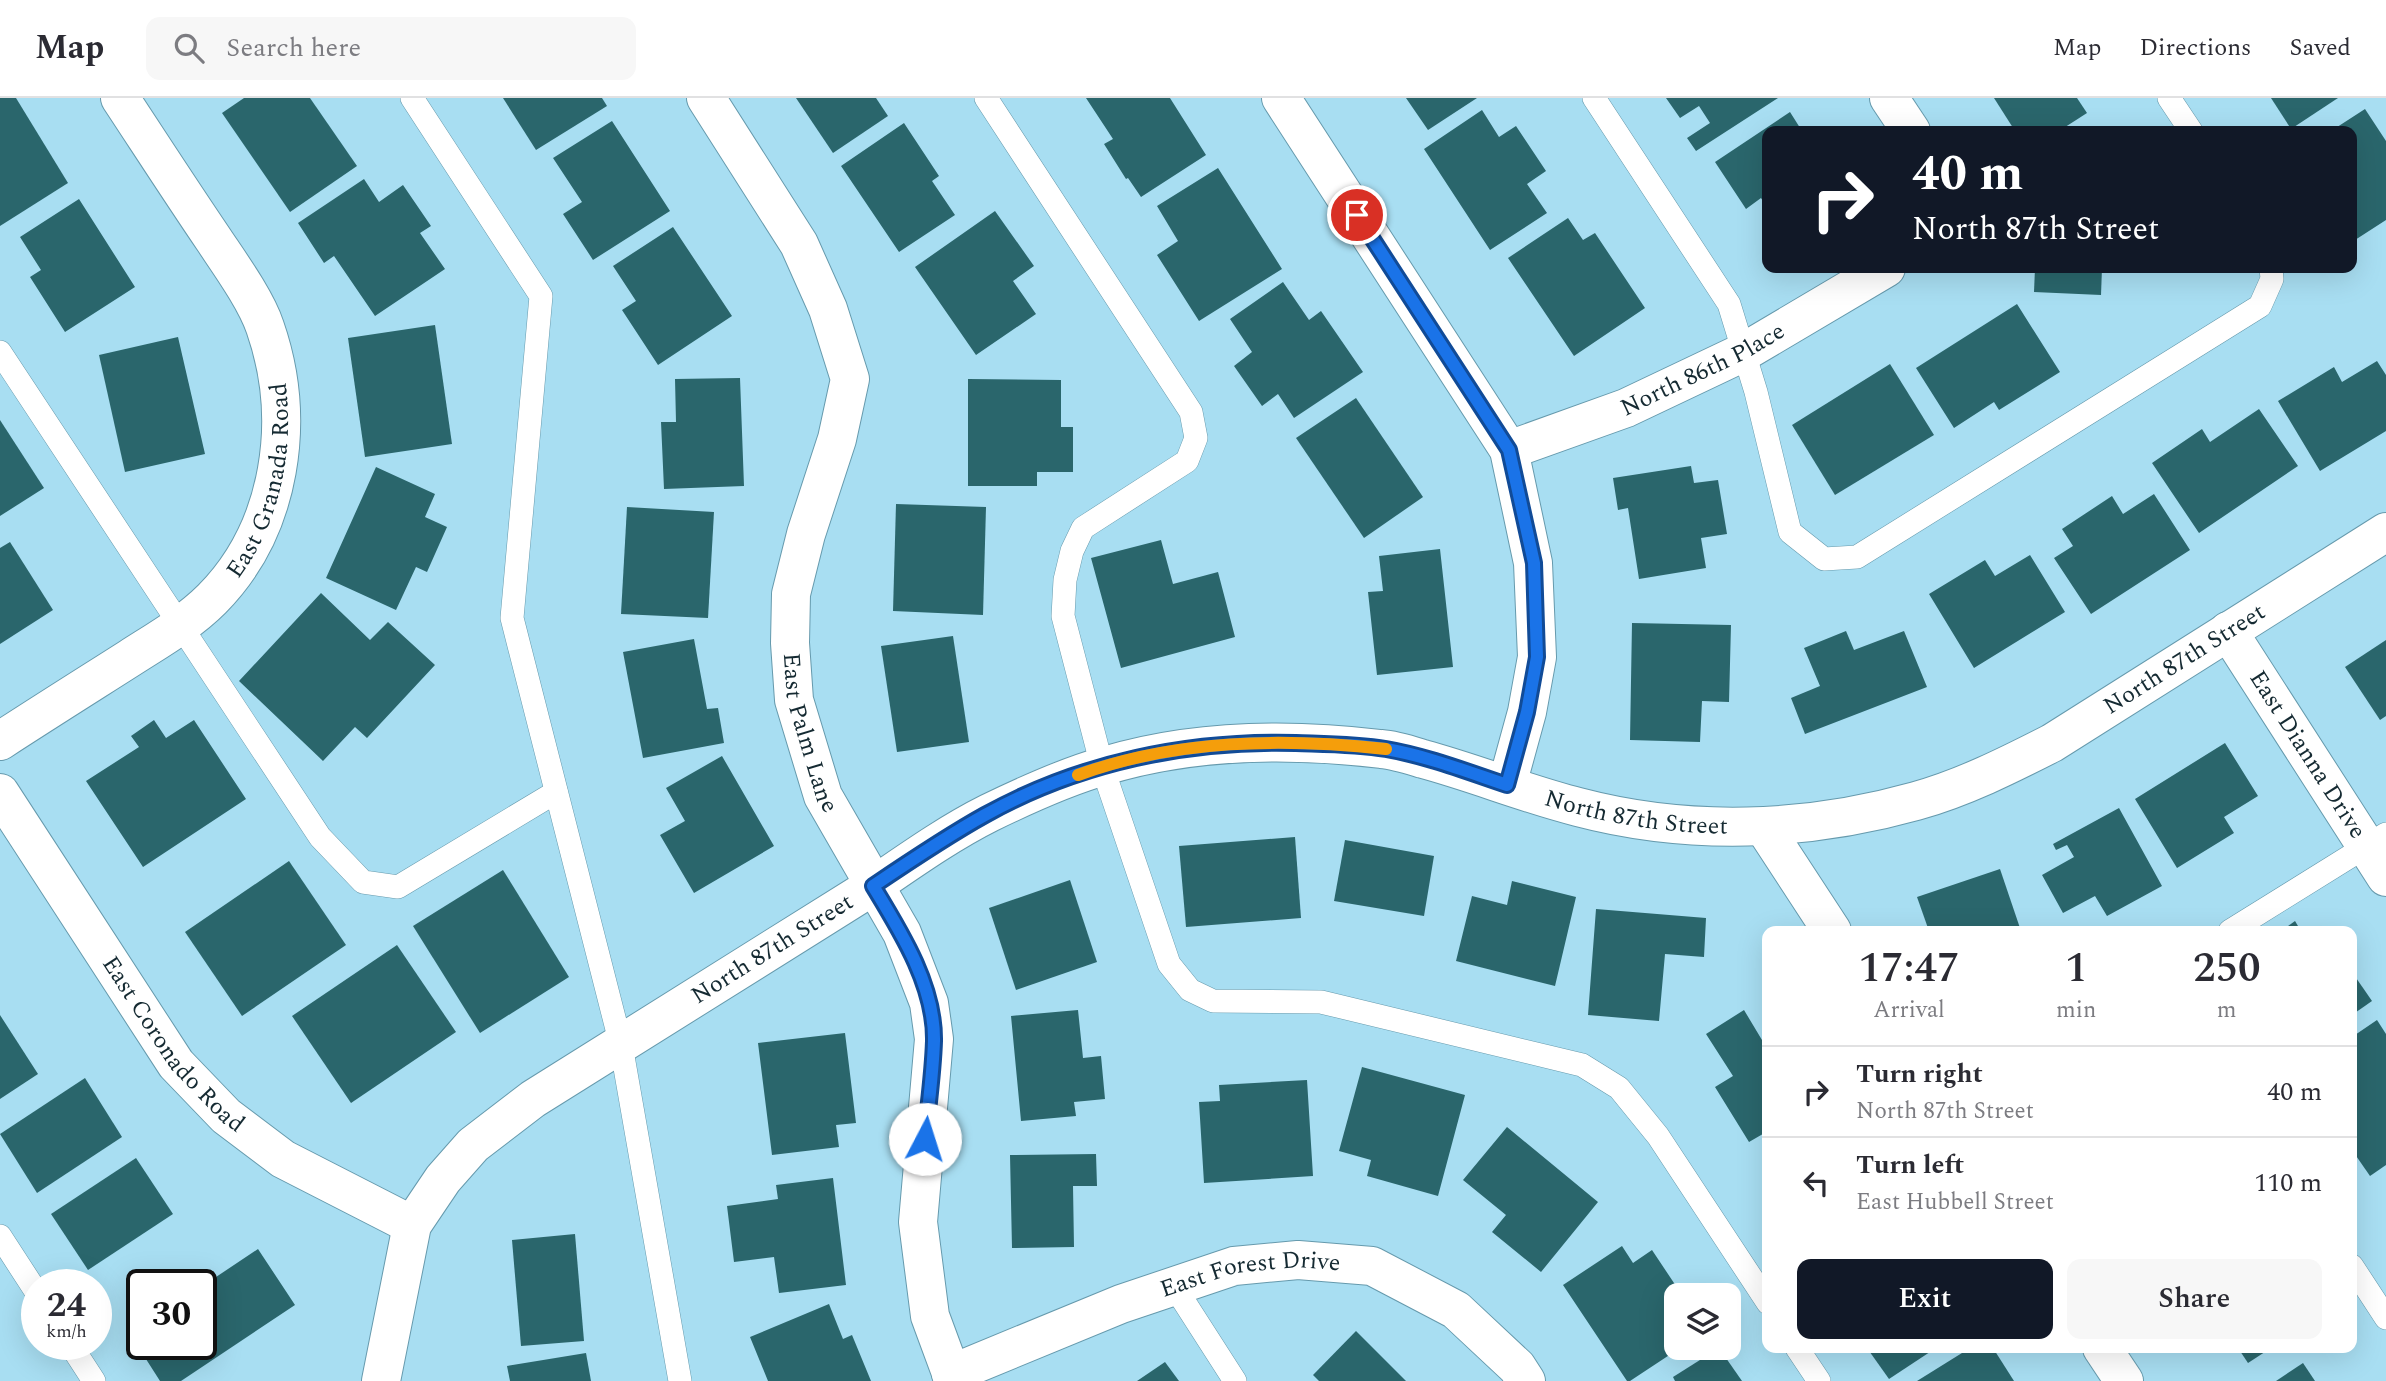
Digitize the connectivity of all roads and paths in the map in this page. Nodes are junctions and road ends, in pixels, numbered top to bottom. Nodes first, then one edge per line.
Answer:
1 (120, 98) edge
2 (412, 98) edge
3 (706, 98) edge
4 (986, 98) edge
5 (1281, 98) edge
6 (1594, 98) edge
7 (1889, 98) edge
8 (2169, 98) edge
9 (1908, 126) edge
10 (2188, 126) edge
11 (1878, 273) edge
12 (2271, 273) edge
13 (0, 352) edge
14 (1744, 352) junction
15 (1509, 450) junction
16 (2386, 532) edge
17 (181, 625) junction
18 (2228, 631) junction
19 (0, 741) edge
20 (1102, 766) junction
21 (1507, 785) junction
22 (556, 792) junction
23 (0, 793) edge
24 (1764, 827) junction
25 (2379, 853) edge
26 (873, 886) junction
27 (1829, 926) edge
28 (2240, 926) edge
29 (621, 1045) junction
30 (412, 1225) junction
31 (0, 1236) edge
32 (21, 1269) edge
33 (2357, 1274) edge
34 (1174, 1286) junction
35 (1762, 1294) edge
36 (2386, 1318) edge
37 (1800, 1353) edge
38 (2105, 1353) edge
39 (80, 1360) edge
40 (953, 1378) edge
41 (94, 1381) edge
42 (381, 1381) edge
43 (680, 1381) edge
44 (1235, 1381) edge
45 (1526, 1381) edge
46 (1819, 1381) edge
47 (2124, 1381) edge

1 - 17 street, East Granada Road
2 - 22 lane
3 - 26 street, East Palm Lane
4 - 20 lane
5 - 15 street
6 - 14 lane
7 - 9 street
8 - 10 lane
11 - 14 street, North 86th Place
12 - 14 lane
13 - 17 lane
14 - 15 street, North 86th Place
15 - 21 street
16 - 18 street, North 87th Street
17 - 19 street, East Granada Road
17 - 22 lane
18 - 24 street, North 87th Street
18 - 25 street, East Dianna Drive
20 - 21 street, North 87th Street
20 - 26 street, North 87th Street
20 - 35 lane
21 - 24 street, North 87th Street
22 - 29 lane
23 - 30 street, East Coronado Road
24 - 27 street
25 - 28 lane
26 - 29 street, North 87th Street
26 - 40 street, East Palm Lane
29 - 30 street, North 87th Street
29 - 43 lane
30 - 42 street, North 87th Street
31 - 32 lane
33 - 36 lane
34 - 40 street, East Forest Drive
34 - 44 lane
34 - 45 street, East Forest Drive
37 - 46 lane
38 - 47 street
39 - 41 lane

